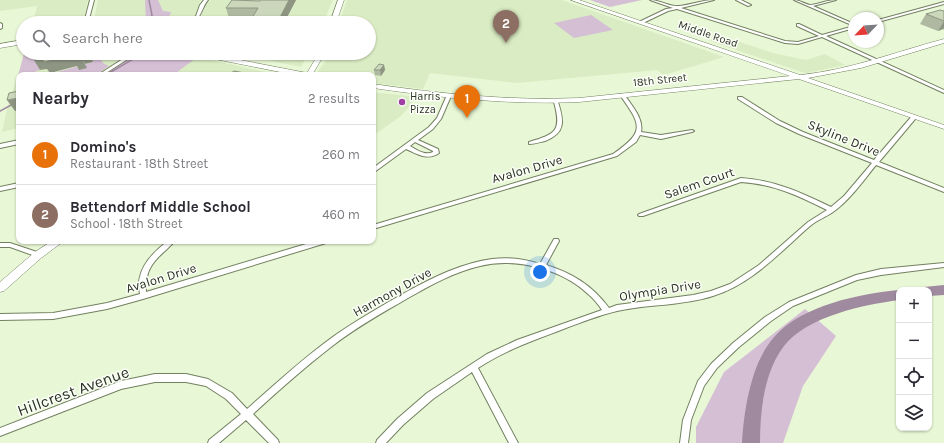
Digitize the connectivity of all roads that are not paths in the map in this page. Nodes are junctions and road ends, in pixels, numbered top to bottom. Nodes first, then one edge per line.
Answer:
1 (92, 0) edge
2 (206, 0) edge
3 (341, 0) edge
4 (574, 0) edge
5 (652, 0) edge
6 (712, 0) edge
7 (738, 0) edge
8 (796, 0) edge
9 (834, 0) edge
10 (944, 3) edge
11 (749, 5) dead end
12 (810, 6) junction
13 (675, 8) junction
14 (88, 16) edge
15 (198, 16) edge
16 (335, 16) edge
17 (884, 19) edge
18 (642, 22) junction
19 (848, 23) edge
20 (0, 24) edge
21 (798, 25) dead end
22 (0, 28) edge
23 (848, 28) edge
24 (822, 36) junction
25 (944, 40) edge
26 (16, 43) edge
27 (0, 46) edge
28 (124, 60) edge
29 (230, 60) edge
30 (318, 60) edge
31 (877, 61) junction
32 (764, 65) junction
33 (105, 72) edge
34 (290, 72) edge
35 (311, 72) edge
36 (821, 74) junction
37 (798, 77) junction
38 (768, 80) junction
39 (376, 86) edge
40 (834, 89) junction
41 (944, 92) edge
42 (622, 95) junction
43 (449, 96) junction
44 (740, 98) dead end
45 (556, 102) junction
46 (914, 117) junction
47 (944, 127) edge
48 (692, 132) dead end
49 (638, 133) junction
50 (415, 140) junction
51 (16, 143) edge
52 (531, 143) dead end
53 (0, 146) edge
54 (407, 146) junction
55 (874, 162) junction
56 (376, 169) edge
57 (16, 185) edge
58 (0, 189) edge
59 (944, 190) edge
60 (832, 210) junction
61 (641, 215) dead end
62 (376, 226) edge
63 (556, 241) dead end
64 (54, 244) edge
65 (168, 244) edge
66 (314, 244) edge
67 (0, 245) edge
68 (38, 255) junction
69 (944, 265) edge
70 (542, 266) junction
71 (0, 288) edge
72 (143, 296) junction
73 (608, 311) junction
74 (0, 317) edge
75 (473, 366) junction
76 (248, 414) junction
77 (0, 432) edge
78 (212, 443) edge
79 (276, 443) edge
80 (380, 443) edge
81 (514, 443) edge
82 (684, 443) edge

1 - 14 street
2 - 15 street
3 - 16 street
4 - 18 street, Middle Road
5 - 13 street
6 - 13 street
7 - 11 street
8 - 12 street
9 - 12 street
10 - 17 street
12 - 19 street
13 - 18 street
13 - 24 street
18 - 32 street, Middle Road
20 - 22 street
21 - 24 street
23 - 24 street
24 - 31 street
25 - 31 street, 18th Street
26 - 27 street
28 - 33 street
29 - 34 street
30 - 35 street
31 - 36 street, 18th Street
31 - 41 street
32 - 37 street, Middle Road
32 - 38 street
36 - 37 street, 18th Street
36 - 40 street, Middle Road
37 - 38 street, 18th Street
37 - 40 street, Middle Road
38 - 42 street, 18th Street
39 - 43 street, 18th Street
40 - 46 street, Middle Road
42 - 45 street, 18th Street
42 - 49 street
43 - 45 street, 18th Street
43 - 50 street
44 - 55 street, Skyline Drive
45 - 52 street
46 - 47 street, Middle Road
46 - 55 street, Olympia Drive
48 - 49 street
49 - 62 street, Avalon Drive
50 - 54 street
50 - 54 street
51 - 53 street
54 - 56 street
55 - 59 street, Skyline Drive
55 - 60 street, Olympia Drive
57 - 58 street
60 - 61 street, Salem Court
60 - 73 street, Olympia Drive
63 - 70 street
64 - 68 street
65 - 72 street
66 - 72 street, Avalon Drive
67 - 68 street
68 - 71 street
69 - 82 street
70 - 73 street, Harmony Drive
70 - 76 street, Harmony Drive
72 - 74 street, Avalon Drive
73 - 75 street, Olympia Drive
75 - 80 street, Olympia Drive
75 - 81 street
76 - 77 street, Hillcrest Avenue
76 - 78 street, Harmony Drive
76 - 79 street, Hillcrest Avenue

